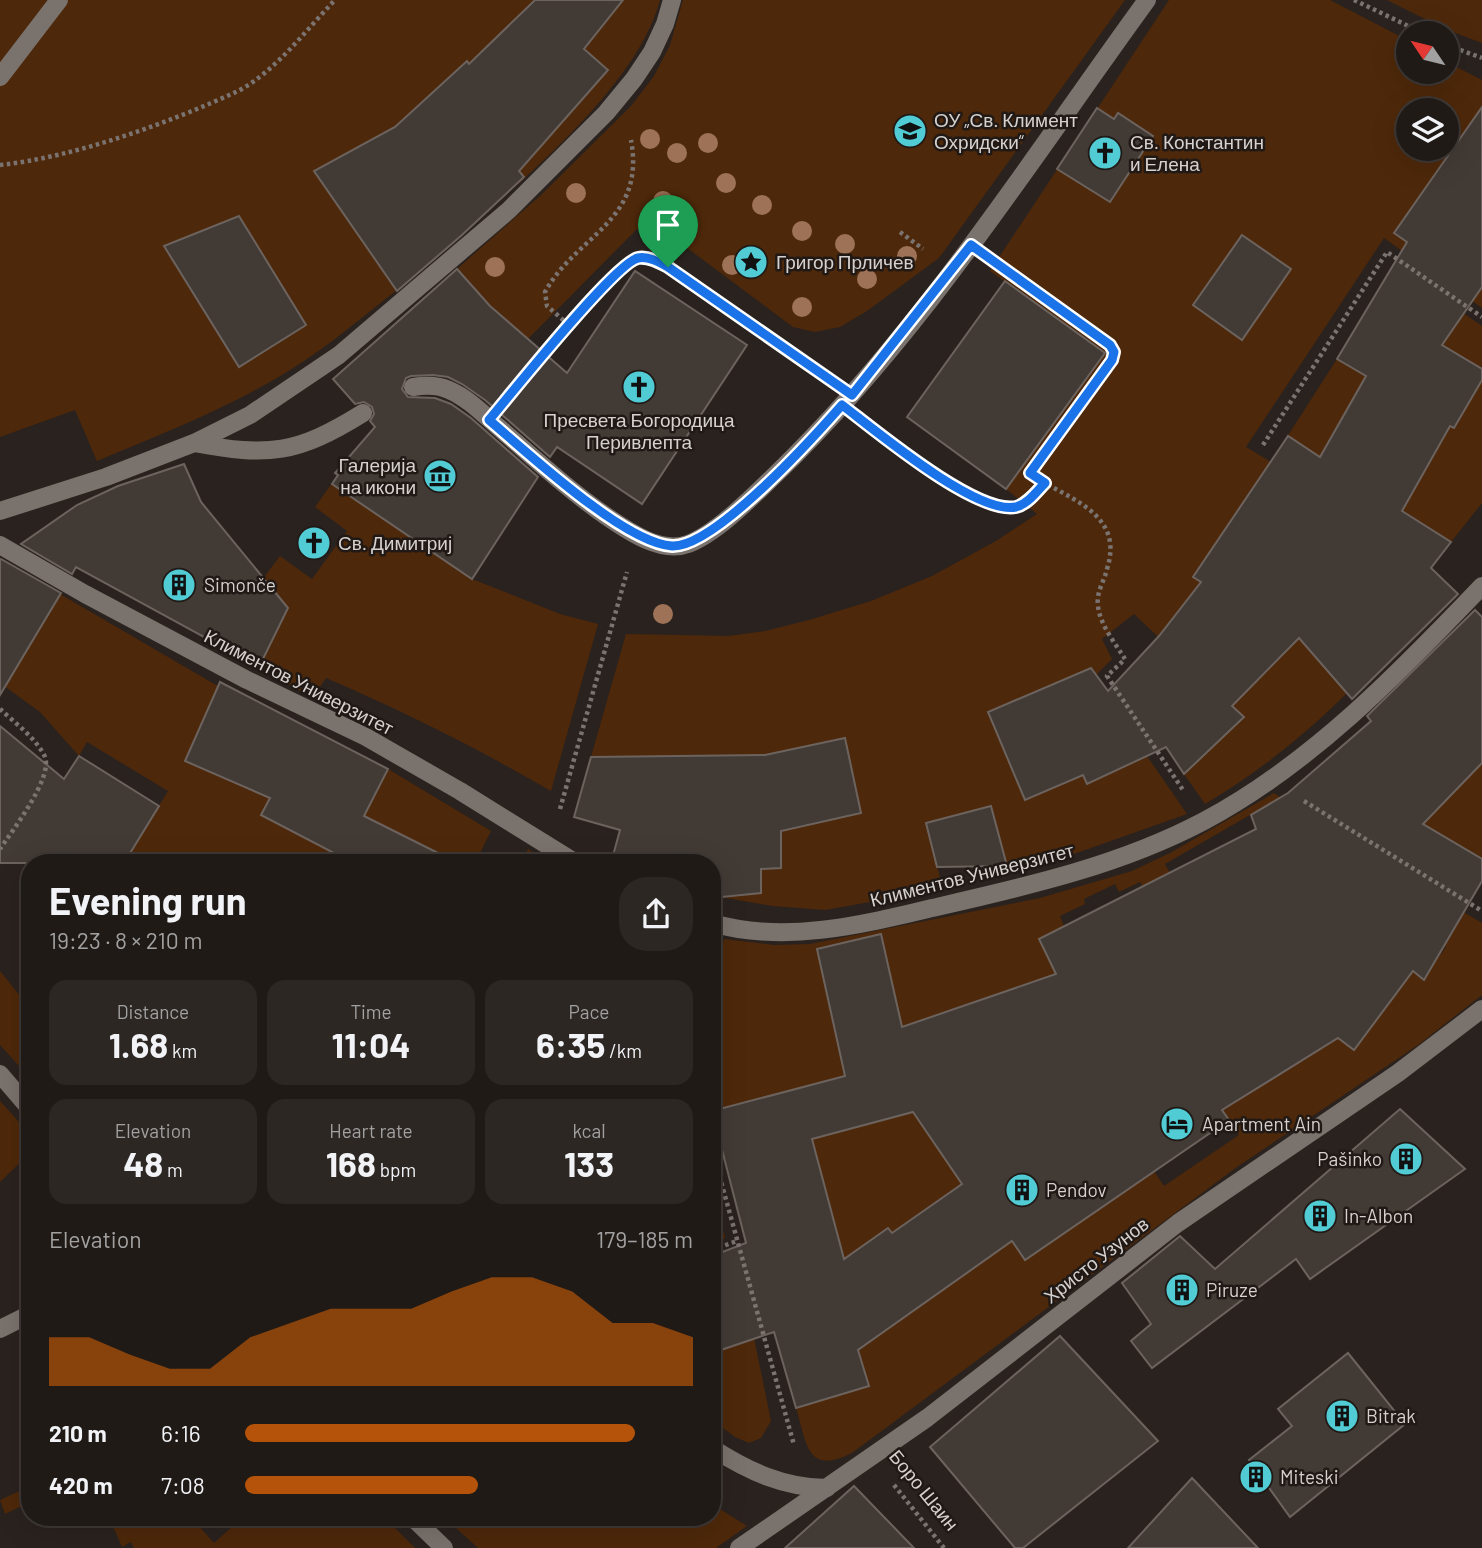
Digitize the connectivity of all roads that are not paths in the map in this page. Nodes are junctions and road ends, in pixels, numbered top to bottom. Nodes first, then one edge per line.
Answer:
1 (59, 0) edge
2 (672, 0) edge
3 (1147, 0) edge
4 (0, 77) edge
5 (413, 387) dead end
6 (363, 413) dead end
7 (194, 443) junction
8 (0, 511) edge
9 (0, 545) edge
10 (1482, 586) edge
11 (561, 854) edge
12 (721, 925) edge
13 (1482, 1009) edge
14 (0, 1074) edge
15 (21, 1098) edge
16 (21, 1318) edge
17 (0, 1329) edge
18 (721, 1453) edge
19 (827, 1488) junction
20 (421, 1526) edge
21 (444, 1548) edge
22 (739, 1548) edge

1 - 4 street
2 - 7 street
3 - 5 street
6 - 7 street
7 - 8 street
9 - 11 street, Климентов Универзитет
10 - 12 street, Климентов Универзитет
13 - 19 street, Христо Узунов
14 - 15 street
16 - 17 street
18 - 19 street
19 - 22 street, Христо Узунов
20 - 21 street

